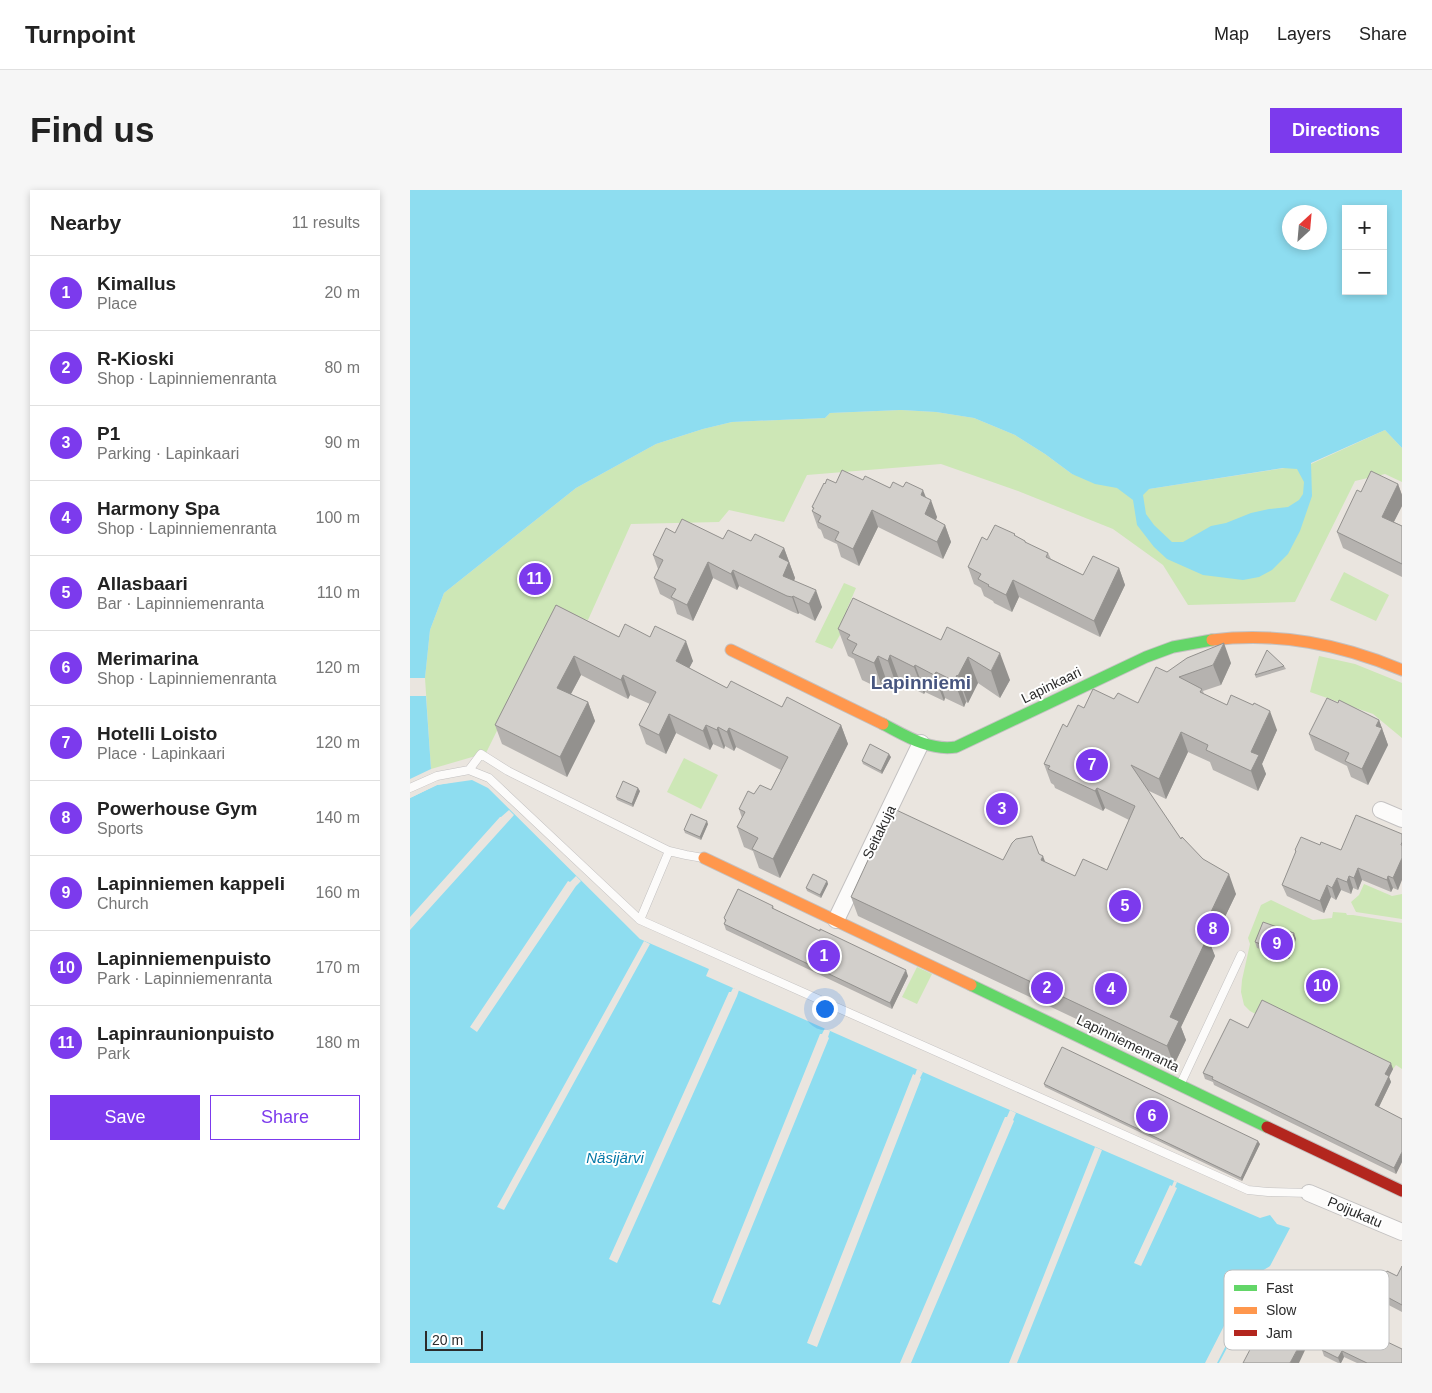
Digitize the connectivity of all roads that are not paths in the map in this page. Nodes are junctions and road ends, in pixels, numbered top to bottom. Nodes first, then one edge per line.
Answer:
1 (731, 650) dead end
2 (1402, 670) edge
3 (921, 743) junction
4 (469, 770) junction
5 (410, 788) edge
6 (1381, 810) dead end
7 (1402, 819) edge
8 (669, 851) junction
9 (704, 858) joint
10 (640, 920) junction
11 (836, 920) junction
12 (1241, 955) dead end
13 (1180, 1084) junction
14 (1402, 1191) edge
15 (1309, 1193) joint
16 (1402, 1232) edge

1 - 3 street, Lapinkaari
2 - 3 street, Lapinkaari
3 - 11 street, Seitakuja
4 - 5 lane
4 - 8 lane
4 - 10 lane
6 - 7 street
8 - 9 lane
8 - 10 lane
9 - 11 street, Lapinniemenranta
10 - 15 lane
11 - 13 street, Lapinniemenranta
12 - 13 lane
13 - 14 street, Lapinniemenranta
15 - 16 street, Poijukatu

